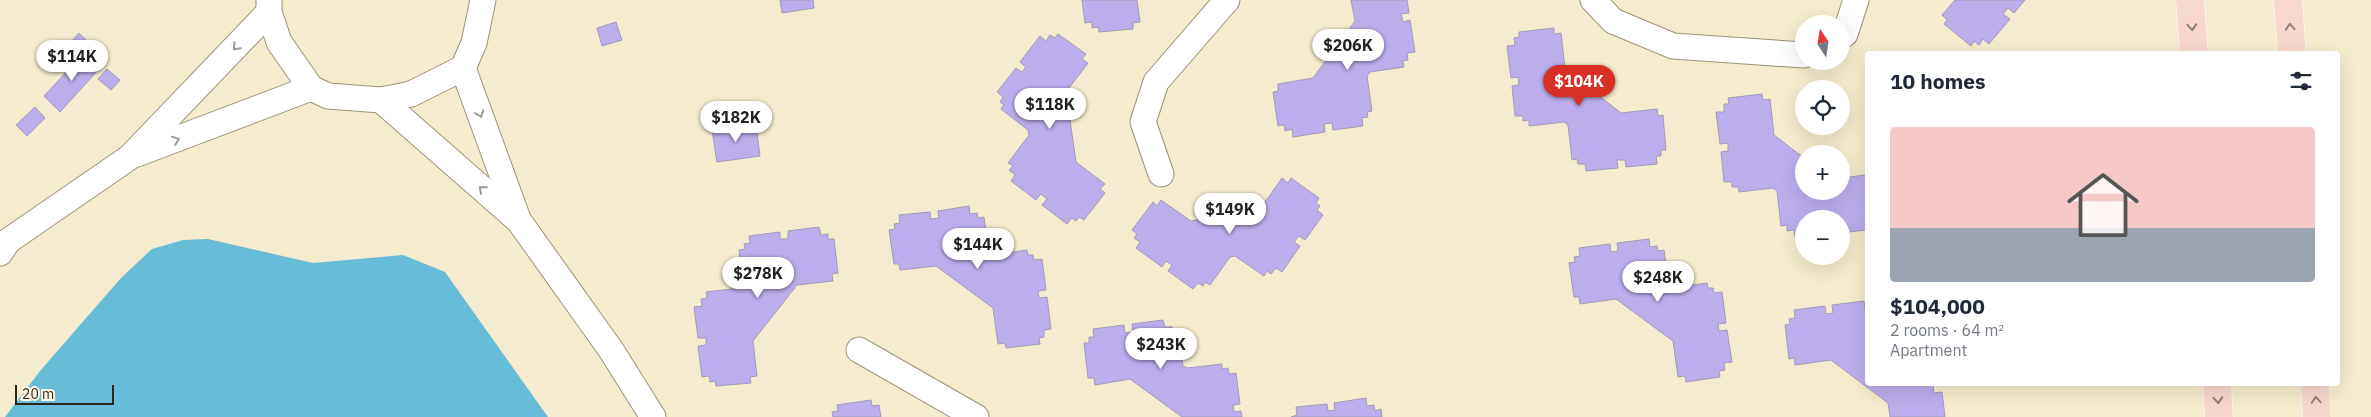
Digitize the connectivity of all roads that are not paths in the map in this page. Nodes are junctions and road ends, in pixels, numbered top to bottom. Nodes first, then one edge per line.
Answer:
1 (482, 0) edge
2 (1227, 0) edge
3 (1592, 0) edge
4 (1856, 0) edge
5 (2190, 0) edge
6 (2288, 0) edge
7 (269, 6) edge
8 (1850, 20) edge
9 (2194, 51) edge
10 (2292, 51) edge
11 (1795, 54) edge
12 (463, 68) junction
13 (311, 88) junction
14 (381, 100) junction
15 (130, 157) junction
16 (1161, 174) dead end
17 (519, 221) junction
18 (3, 244) edge
19 (859, 350) dead end
20 (2217, 386) edge
21 (2315, 386) edge
22 (653, 417) edge
23 (976, 417) edge
24 (2219, 417) edge
25 (2317, 417) edge

1 - 12 street
2 - 16 street
3 - 11 street
4 - 8 street
5 -> 9 main road
10 -> 6 main road
7 - 13 street
7 -> 15 street
12 - 14 street
12 -> 17 street
13 - 14 street
15 -> 13 street
17 -> 14 street
15 - 18 street
17 - 22 street
19 - 23 street
20 -> 24 main road
25 -> 21 main road

